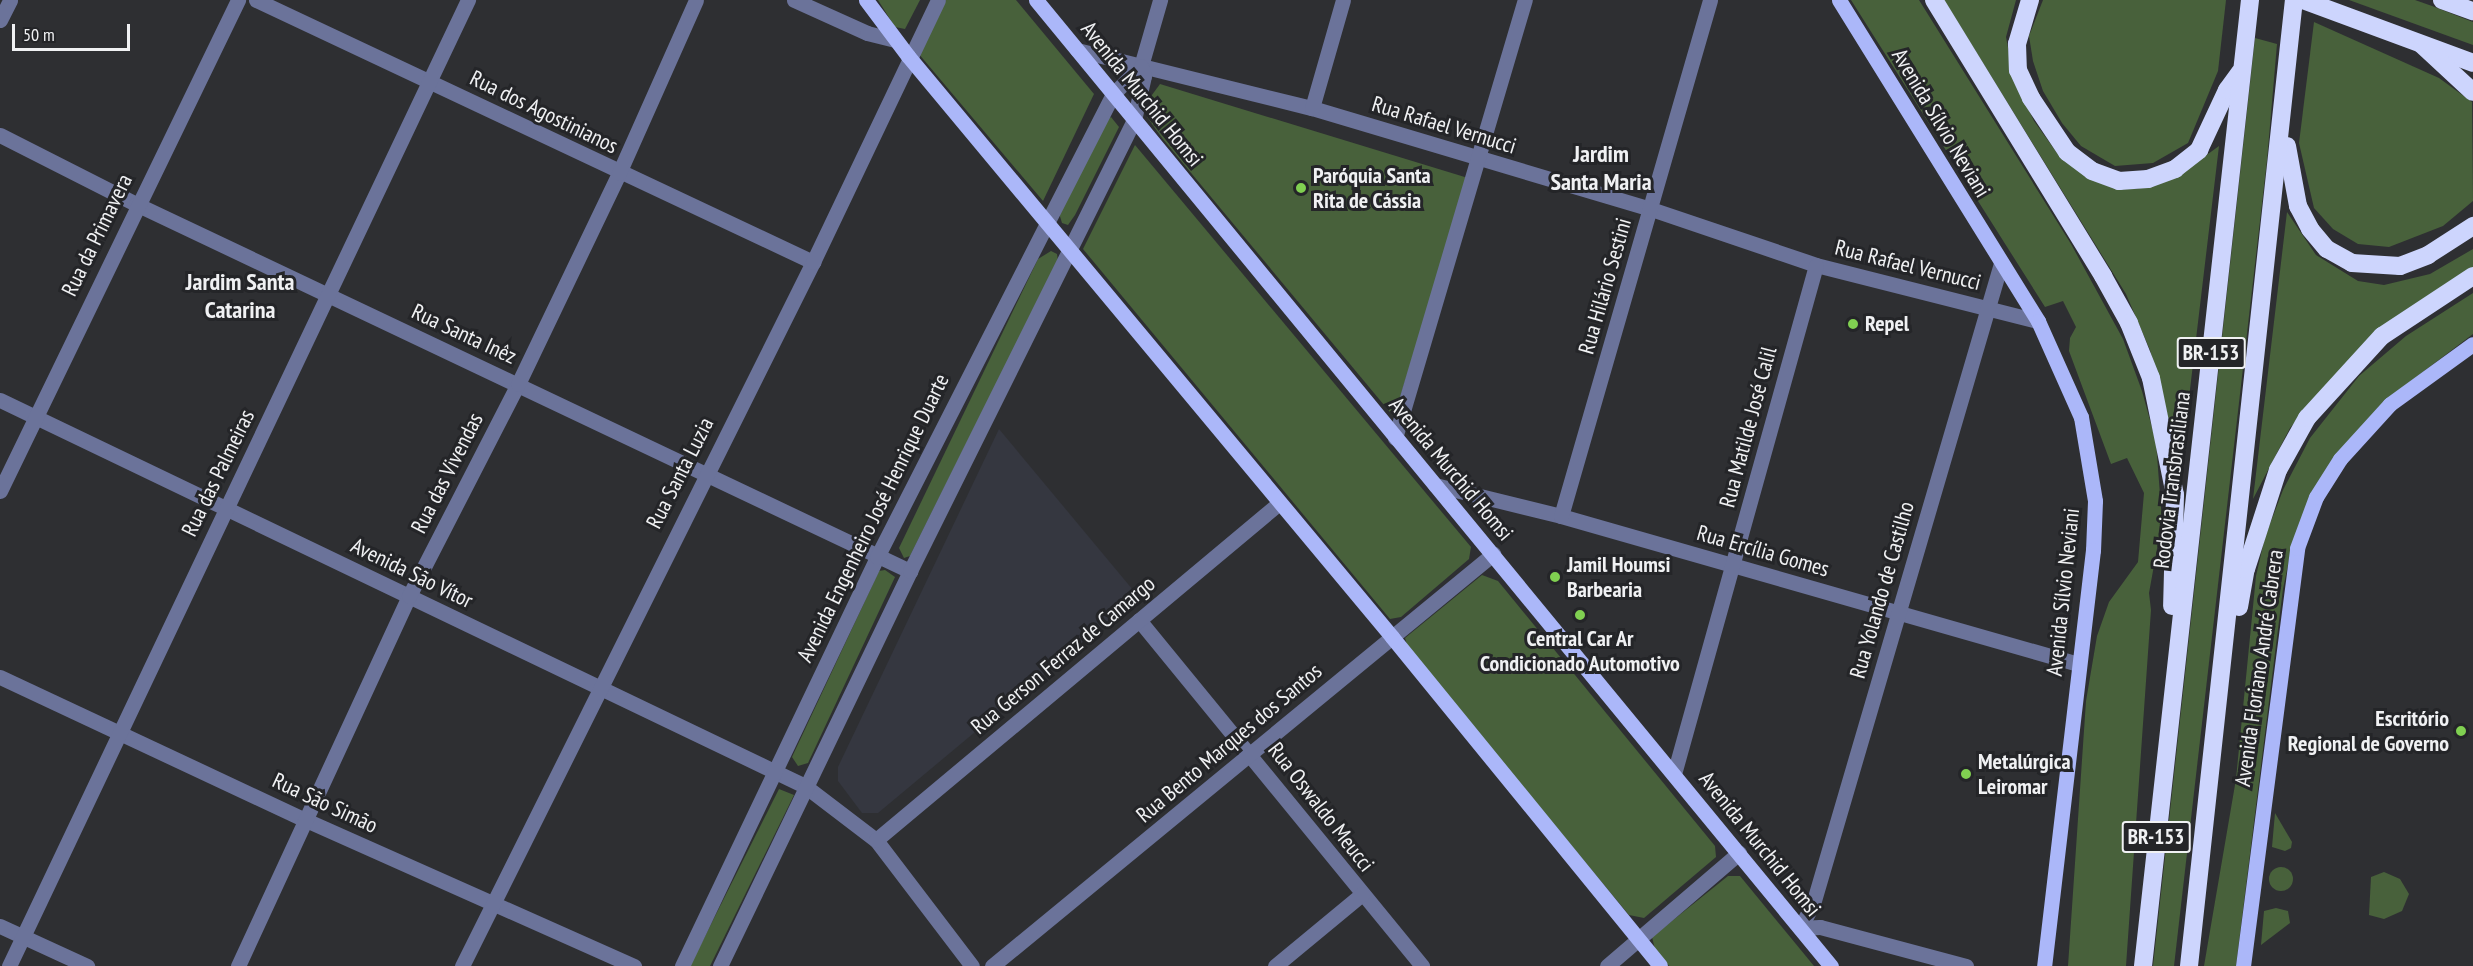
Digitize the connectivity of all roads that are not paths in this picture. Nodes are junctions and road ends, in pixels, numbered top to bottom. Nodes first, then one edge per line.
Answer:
1 (10, 0) edge
2 (238, 0) edge
3 (256, 0) edge
4 (468, 0) edge
5 (696, 0) edge
6 (794, 0) edge
7 (866, 0) edge
8 (938, 0) edge
9 (1036, 0) edge
10 (1160, 0) edge
11 (1343, 0) edge
12 (1525, 0) edge
13 (1710, 0) edge
14 (1839, 0) edge
15 (1934, 0) edge
16 (2030, 0) edge
17 (2250, 0) edge
18 (2294, 0) edge
19 (2303, 0) edge
20 (2442, 0) edge
21 (2473, 12) edge
22 (0, 20) edge
23 (895, 40) junction
24 (2418, 42) junction
25 (1077, 50) junction
26 (908, 56) junction
27 (2473, 63) edge
28 (1141, 66) junction
29 (2241, 70) junction
30 (431, 82) junction
31 (2473, 92) edge
32 (1113, 94) junction
33 (1312, 108) junction
34 (1134, 120) junction
35 (2282, 124) junction
36 (0, 135) edge
37 (1478, 159) junction
38 (619, 173) junction
39 (136, 204) junction
40 (1651, 209) junction
41 (1047, 223) junction
42 (2473, 226) edge
43 (1069, 248) junction
44 (813, 262) junction
45 (2001, 263) junction
46 (1816, 266) junction
47 (2473, 276) edge
48 (329, 296) junction
49 (1987, 308) junction
50 (2038, 321) junction
51 (2473, 344) edge
52 (518, 384) junction
53 (0, 400) edge
54 (36, 417) junction
55 (1395, 438) junction
56 (704, 473) junction
57 (1435, 484) junction
58 (0, 491) edge
59 (1278, 504) junction
60 (227, 508) junction
61 (1561, 516) junction
62 (1493, 554) junction
63 (877, 557) junction
64 (1733, 566) junction
65 (909, 571) junction
66 (409, 596) junction
67 (1900, 613) junction
68 (1139, 620) junction
69 (2177, 636) junction
70 (1392, 637) junction
71 (2223, 651) junction
72 (2079, 664) junction
73 (0, 677) edge
74 (599, 687) junction
75 (120, 733) junction
76 (1252, 755) junction
77 (774, 771) junction
78 (1674, 774) junction
79 (805, 786) junction
80 (308, 821) junction
81 (876, 840) junction
82 (1739, 853) junction
83 (1362, 894) junction
84 (491, 903) junction
85 (0, 926) edge
86 (1800, 928) junction
87 (23, 937) junction
88 (1638, 939) junction
89 (9, 966) edge
90 (87, 966) edge
91 (238, 966) edge
92 (462, 966) edge
93 (634, 966) edge
94 (682, 966) edge
95 (720, 966) edge
96 (972, 966) edge
97 (992, 966) edge
98 (1275, 966) edge
99 (1422, 966) edge
100 (1607, 966) edge
101 (1660, 966) edge
102 (1831, 966) edge
103 (1966, 966) edge
104 (2044, 966) edge
105 (2143, 966) edge
106 (2189, 966) edge
107 (2243, 966) edge

1 - 22 street
2 - 39 street, Rua da Primavera
3 - 30 street, Rua dos Agostinianos
4 - 30 street, Rua das Palmeiras
5 - 38 street, Rua das Vivendas
6 - 23 street
7 - 23 main road
8 - 26 street, Rua Santa Luzia
9 - 25 main road, Avenida Murchid Homsi
10 - 28 street
11 - 33 street
12 - 37 street
13 - 40 street, Rua Hilário Sestini
14 - 45 main road, Avenida Sílvio Neviani
15 - 69 highway
16 - 29 highway
17 - 29 highway, Rodovia Transbrasiliana / BR-153
18 - 35 highway, BR-153
19 - 24 highway
20 - 21 highway
23 - 26 main road
24 - 27 highway
24 - 31 highway
25 - 28 street, Rua Rafael Vernucci
25 - 32 main road, Avenida Murchid Homsi
26 - 41 main road
26 - 44 street, Rua Santa Luzia
28 - 32 street, Avenida Engenheiro José Henrique Duarte
28 - 33 street, Rua Rafael Vernucci
28 - 34 street
29 - 69 highway, Rodovia Transbrasiliana / BR-153
30 - 38 street, Rua dos Agostinianos
30 - 48 street, Rua das Palmeiras
32 - 34 main road, Avenida Murchid Homsi
32 - 41 street, Avenida Engenheiro José Henrique Duarte
33 - 37 street, Rua Rafael Vernucci
34 - 43 street
34 - 55 main road, Avenida Murchid Homsi
35 - 42 highway
35 - 71 highway, BR-153
36 - 39 street, Rua Santa Inêz
37 - 40 street, Rua Rafael Vernucci
37 - 55 street
38 - 44 street, Rua dos Agostinianos
38 - 52 street, Rua das Vivendas
39 - 48 street, Rua Santa Inêz
39 - 54 street, Rua da Primavera
40 - 46 street, Rua Rafael Vernucci
40 - 61 street, Rua Hilário Sestini
41 - 43 main road
41 - 63 street, Avenida Engenheiro José Henrique Duarte
43 - 59 main road
43 - 65 street
44 - 56 street, Rua Santa Luzia
45 - 49 street, Rua Yolando de Castilho
45 - 50 main road, Avenida Sílvio Neviani
46 - 49 street, Rua Rafael Vernucci
46 - 64 street, Rua Matilde José Calil
47 - 71 highway
48 - 52 street, Rua Santa Inêz
48 - 60 street, Rua das Palmeiras
49 - 50 street, Rua Rafael Vernucci
49 - 67 street, Rua Yolando de Castilho
50 - 72 main road, Avenida Sílvio Neviani
51 - 107 main road, Avenida Floriano André Cabrera
52 - 56 street, Rua Santa Inêz
52 - 66 street, Rua das Vivendas
53 - 54 street, Avenida São Vítor
54 - 58 street, Rua da Primavera
54 - 60 street, Avenida São Vítor
55 - 57 main road, Avenida Murchid Homsi
56 - 63 street, Rua Santa Inêz
56 - 74 street, Rua Santa Luzia
57 - 61 street, Rua Ercília Gomes
57 - 62 main road, Avenida Murchid Homsi
59 - 68 street, Rua Gerson Ferraz de Camargo
59 - 70 main road
60 - 66 street, Avenida São Vítor
60 - 75 street, Rua das Palmeiras
61 - 64 street, Rua Ercília Gomes
62 - 70 street, Rua Bento Marques dos Santos
62 - 78 main road, Avenida Murchid Homsi
63 - 65 street, Rua Santa Inêz
63 - 77 street, Avenida Engenheiro José Henrique Duarte
64 - 67 street, Rua Ercília Gomes
64 - 78 street, Rua Matilde José Calil
65 - 79 street
66 - 74 street, Avenida São Vítor
66 - 80 street, Rua das Vivendas
67 - 72 street, Rua Ercília Gomes
67 - 86 street, Rua Yolando de Castilho
68 - 76 street, Rua Oswaldo Meucci
68 - 81 street, Rua Gerson Ferraz de Camargo
69 - 105 highway, Rodovia Transbrasiliana / BR-153
70 - 76 street, Rua Bento Marques dos Santos
70 - 88 main road
71 - 106 highway, BR-153
72 - 104 main road, Avenida Sílvio Neviani
73 - 75 street, Rua São Simão
74 - 77 street, Avenida São Vítor
74 - 84 street, Rua Santa Luzia
75 - 80 street, Rua São Simão
75 - 87 street, Rua das Palmeiras
76 - 83 street, Rua Oswaldo Meucci
76 - 97 street, Rua Bento Marques dos Santos
77 - 79 street, Avenida São Vítor
77 - 94 street, Avenida Engenheiro José Henrique Duarte
78 - 82 main road, Avenida Murchid Homsi
79 - 81 street, Avenida São Vítor
79 - 95 street
80 - 84 street, Rua São Simão
80 - 91 street, Rua das Vivendas
81 - 96 street, Avenida São Vítor
82 - 86 main road, Avenida Murchid Homsi
82 - 88 street
83 - 98 street
83 - 99 street, Rua Oswaldo Meucci
84 - 92 street, Rua Santa Luzia
84 - 93 street, Rua São Simão
85 - 87 street
86 - 102 main road, Avenida Murchid Homsi
86 - 103 street
87 - 89 street, Rua das Palmeiras
87 - 90 street
88 - 100 street
88 - 101 main road

